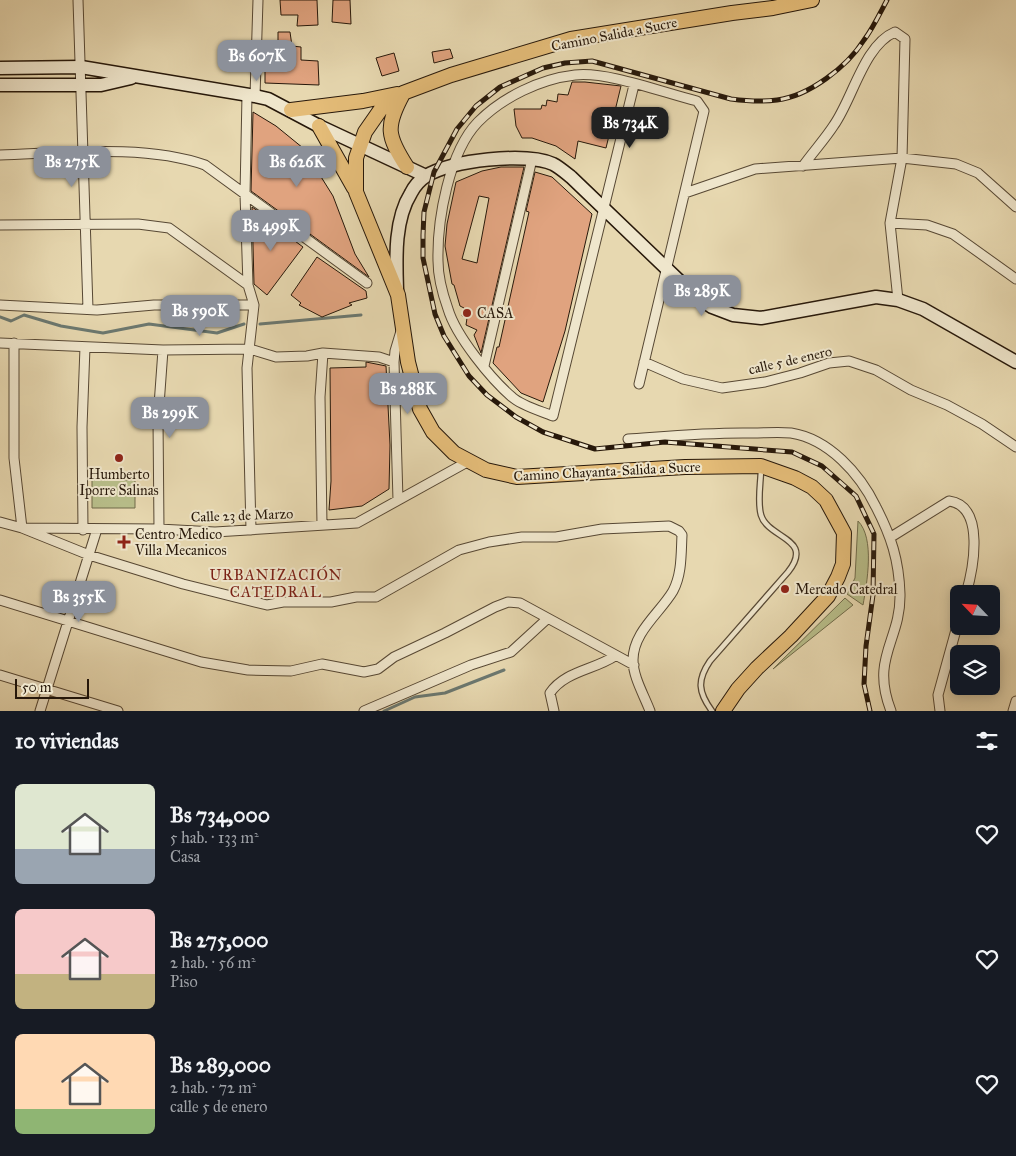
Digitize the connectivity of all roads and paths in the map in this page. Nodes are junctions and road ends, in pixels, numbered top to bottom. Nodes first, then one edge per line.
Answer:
1 (78, 0) edge
2 (258, 0) edge
3 (812, 0) edge
4 (81, 67) junction
5 (0, 68) edge
6 (136, 77) junction
7 (81, 84) junction
8 (0, 85) edge
9 (634, 85) junction
10 (403, 93) junction
11 (251, 95) junction
12 (291, 110) junction
13 (318, 126) junction
14 (359, 145) junction
15 (82, 153) junction
16 (0, 155) edge
17 (902, 158) junction
18 (532, 159) junction
19 (454, 166) junction
20 (803, 166) junction
21 (407, 167) junction
22 (426, 176) junction
23 (356, 192) junction
24 (684, 193) junction
25 (245, 194) junction
26 (602, 207) junction
27 (1016, 207) edge
28 (890, 223) junction
29 (0, 225) edge
30 (87, 225) junction
31 (667, 269) junction
32 (1015, 277) edge
33 (366, 283) dead end
34 (248, 284) junction
35 (398, 295) junction
36 (898, 300) junction
37 (0, 305) edge
38 (254, 305) junction
39 (88, 309) junction
40 (402, 328) junction
41 (0, 343) edge
42 (14, 343) junction
43 (86, 347) junction
44 (250, 349) junction
45 (163, 350) junction
46 (323, 353) junction
47 (394, 362) junction
48 (644, 362) junction
49 (1016, 362) edge
50 (484, 366) junction
51 (639, 384) dead end
52 (628, 439) dead end
53 (1016, 447) edge
54 (469, 461) junction
55 (761, 466) junction
56 (398, 500) junction
57 (0, 522) edge
58 (322, 525) junction
59 (22, 528) junction
60 (97, 529) junction
61 (159, 529) junction
62 (83, 530) junction
63 (251, 530) junction
64 (891, 537) junction
65 (89, 555) junction
66 (968, 585) edge
67 (0, 600) edge
68 (547, 619) junction
69 (68, 620) junction
70 (955, 635) edge
71 (616, 656) junction
72 (634, 665) junction
73 (0, 675) edge
74 (45, 690) junction
75 (1016, 701) edge
76 (40, 711) edge
77 (118, 711) edge
78 (364, 711) edge
79 (554, 711) edge
80 (650, 711) edge
81 (712, 711) edge
82 (724, 711) edge
83 (892, 711) edge
84 (940, 711) edge
85 (1013, 711) edge

1 - 4 street
2 - 11 street
3 - 10 main road, Camino Salida a Sucre
4 - 5 main road
4 - 6 main road
4 - 7 street
6 - 7 main road
6 - 11 main road
7 - 8 main road
7 - 15 street
9 - 19 street
9 - 24 street
9 - 26 street
10 - 12 main road
10 - 14 main road, Camino Salida a Sucre
10 - 21 main road
11 - 12 main road
11 - 25 street
12 - 13 main road
13 - 14 main road
13 - 23 main road
14 - 21 main road
14 - 23 main road, Camino Chayanta-Salida a Sucre
15 - 16 street
15 - 25 street
15 - 30 street
17 - 20 street
17 - 20 street
17 - 27 street
17 - 28 street
18 - 19 main road
18 - 26 main road
18 - 50 street
19 - 22 main road
19 - 50 street
20 - 24 street
21 - 22 main road
22 - 35 main road
23 - 35 main road, Camino Chayanta-Salida a Sucre
24 - 31 street
25 - 33 street
25 - 34 street
26 - 31 main road
26 - 50 street
28 - 32 street
28 - 36 street
29 - 30 street
30 - 34 street
30 - 39 street
31 - 36 main road
31 - 48 street
34 - 38 street
35 - 40 main road, Camino Chayanta-Salida a Sucre
36 - 49 main road
37 - 39 street
38 - 39 street
38 - 44 street
40 - 47 street
40 - 54 main road, Camino Chayanta-Salida a Sucre
41 - 42 street
42 - 43 street
42 - 59 street
43 - 45 street
43 - 62 street
44 - 45 street
44 - 46 street
44 - 63 street
45 - 61 street
46 - 47 street
46 - 58 street
47 - 56 street
48 - 51 street
48 - 53 street, calle 5 de enero
52 - 64 street
54 - 55 main road, Camino Chayanta-Salida a Sucre
54 - 56 street, Calle 23 de Marzo
55 - 81 lane
55 - 82 main road, Camino Chayanta-Salida a Sucre
56 - 58 street, Calle 23 de Marzo
57 - 59 street, Calle 23 de Marzo
58 - 63 street, Calle 23 de Marzo
59 - 62 street, Calle 23 de Marzo
59 - 65 street
60 - 61 street, Calle 23 de Marzo
60 - 62 street, Calle 23 de Marzo
60 - 65 street
61 - 63 street, Calle 23 de Marzo
64 - 66 street
64 - 83 street
65 - 69 street
65 - 72 street
67 - 69 street
68 - 69 street
68 - 71 street
68 - 78 street
69 - 74 street
70 - 84 street
71 - 72 street
71 - 79 street
72 - 80 street
73 - 74 street
74 - 76 street
74 - 77 street
75 - 85 street

